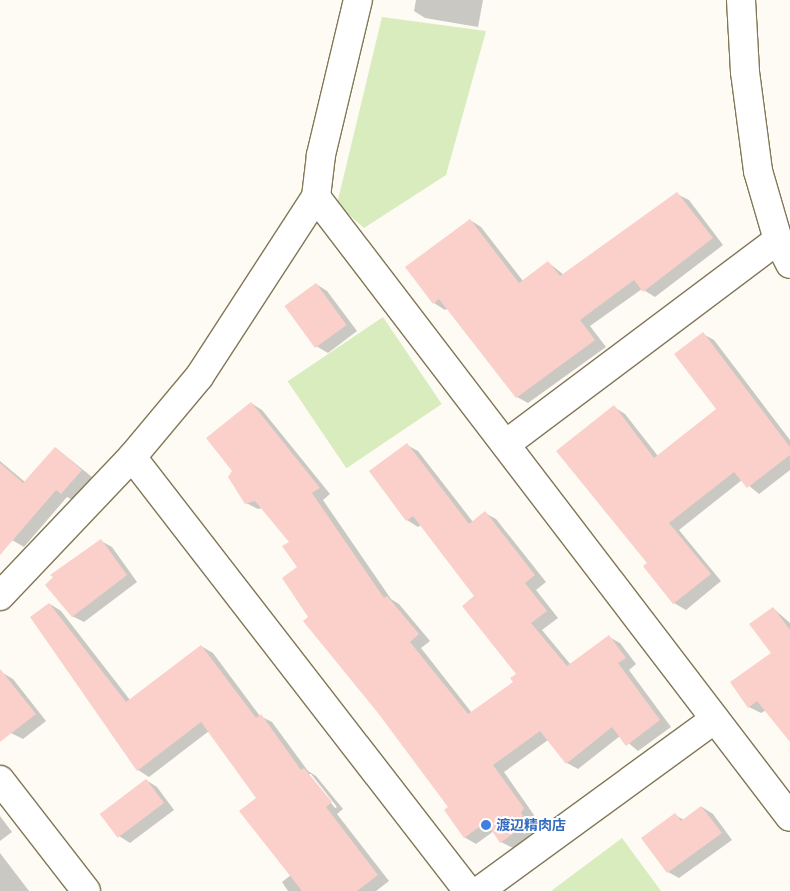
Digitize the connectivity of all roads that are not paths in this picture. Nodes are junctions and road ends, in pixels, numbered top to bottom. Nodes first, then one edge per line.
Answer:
1 (358, 0) edge
2 (740, 0) edge
3 (316, 197) junction
4 (784, 252) edge
5 (506, 444) junction
6 (132, 457) junction
7 (0, 596) edge
8 (715, 719) junction
9 (0, 780) edge
10 (790, 817) edge
11 (86, 891) edge
12 (468, 891) edge
13 (480, 891) edge

1 - 3 street
2 - 4 street
3 - 5 street
3 - 6 street
4 - 5 street
5 - 8 street
6 - 7 street
6 - 12 street
8 - 10 street
8 - 13 street
9 - 11 street

